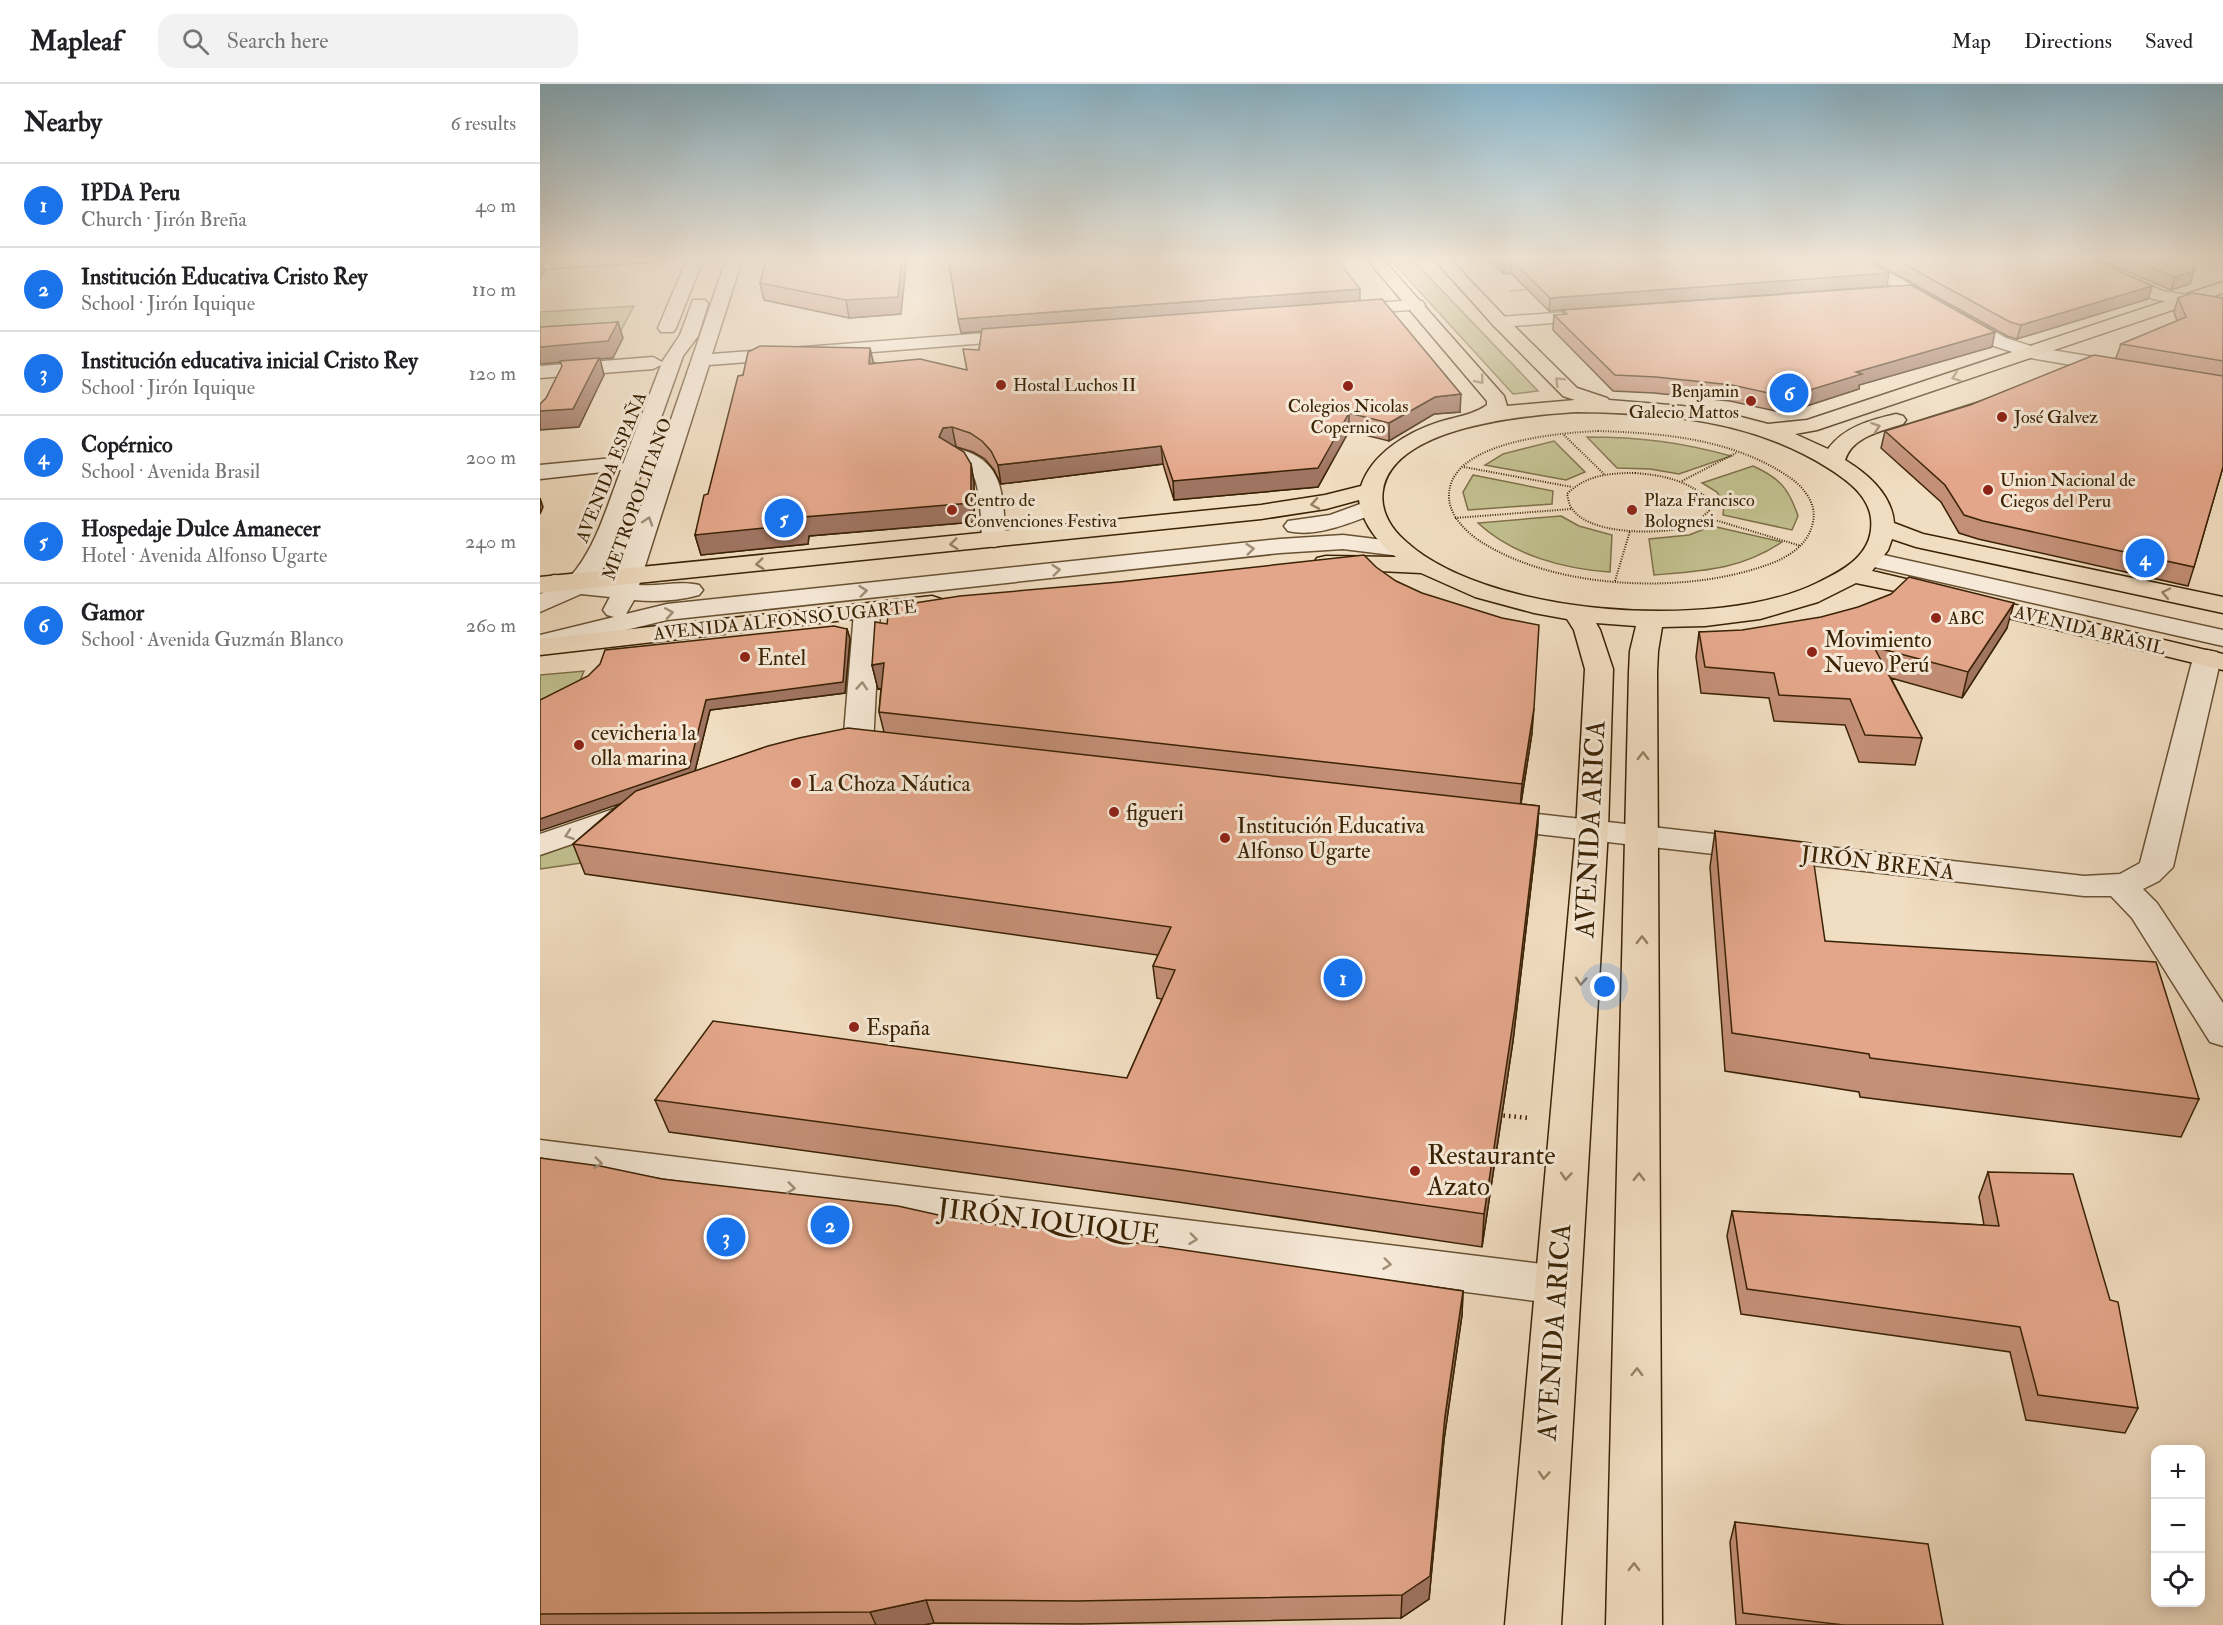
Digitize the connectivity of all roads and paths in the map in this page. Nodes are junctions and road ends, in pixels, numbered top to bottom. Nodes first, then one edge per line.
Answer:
1 (667, 329) edge
2 (691, 329) edge
3 (711, 329) edge
4 (1436, 329) edge
5 (1507, 329) edge
6 (1975, 329) edge
7 (2098, 329) edge
8 (1040, 334) edge
9 (2104, 348) dead end
10 (2031, 352) junction
11 (701, 360) junction
12 (2072, 360) junction
13 (653, 363) junction
14 (2039, 371) dead end
15 (540, 372) edge
16 (2142, 372) edge
17 (1610, 406) junction
18 (1485, 416) junction
19 (1910, 416) dead end
20 (1765, 430) junction
21 (1562, 433) junction
22 (1739, 451) junction
23 (955, 454) edge
24 (1834, 461) junction
25 (1464, 467) junction
26 (540, 472) edge
27 (1604, 475) junction
28 (1681, 481) junction
29 (1573, 487) junction
30 (1371, 499) junction
31 (1571, 508) junction
32 (1705, 517) junction
33 (1455, 518) junction
34 (1630, 531) junction
35 (994, 540) junction
36 (1801, 546) junction
37 (1400, 549) junction
38 (1872, 551) junction
39 (1424, 566) junction
40 (1615, 581) junction
41 (581, 588) edge
42 (2223, 605) edge
43 (867, 612) junction
44 (1576, 613) junction
45 (1651, 619) junction
46 (2223, 624) edge
47 (540, 627) edge
48 (591, 630) junction
49 (540, 645) edge
50 (2218, 652) edge
51 (859, 747) edge
52 (662, 802) edge
53 (1468, 816) edge
54 (1592, 830) junction
55 (1643, 835) junction
56 (540, 845) edge
57 (2121, 886) junction
58 (2223, 1033) edge
59 (1489, 1114) edge
60 (1570, 1123) junction
61 (540, 1156) edge
62 (1558, 1285) junction
63 (1533, 1625) edge
64 (1634, 1625) edge

1 - 13 street, AVENIDA ESPAÑA
2 - 41 street, METROPOLITANO
3 - 11 street
4 -> 18 main road
17 -> 5 main road
6 - 10 street
7 - 10 main road
8 - 11 street
9 - 12 main road
10 - 12 street
10 -> 20 main road
41 -> 11 street
12 - 14 main road
12 - 16 street
13 - 15 street
13 - 26 street, AVENIDA ESPAÑA
17 - 18 main road
17 - 20 main road
18 - 30 main road
24 -> 19 main road
20 - 24 main road
21 - 22 path
21 - 25 path
21 - 27 path
22 - 28 path
22 - 36 path
23 - 35 street
24 - 38 main road
25 - 29 path
25 - 33 path
27 - 28 path
27 - 29 path
28 - 32 path
29 - 31 path
30 -> 35 main road
30 - 37 main road
30 - 41 street, AVENIDA ALFONSO UGARTE
31 - 33 path
31 - 34 path
32 - 34 path
32 - 36 path
33 - 40 path
34 - 40 path
35 -> 41 main road
36 - 40 path
37 - 39 main road
48 -> 37 street, AVENIDA ALFONSO UGARTE
42 -> 38 main road
38 - 45 main road
38 - 46 street, AVENIDA BRASIL
38 - 50 main road, AVENIDA BRASIL
39 - 43 main road, AVENIDA ALFONSO UGARTE
39 - 44 main road
41 - 47 street, METROPOLITANO
41 - 48 street
43 - 49 main road, AVENIDA ALFONSO UGARTE
51 -> 43 street
44 - 45 main road
44 - 54 main road, AVENIDA ARICA
55 -> 45 main road, AVENIDA ARICA
48 - 49 street, AVENIDA ALFONSO UGARTE
50 - 57 street
52 -> 56 street
53 - 54 street, JIRÓN BREÑA
54 - 55 street, JIRÓN BREÑA
54 -> 60 main road, AVENIDA ARICA
55 - 57 street, JIRÓN BREÑA
64 -> 55 main road, AVENIDA ARICA
57 - 58 street
59 - 60 path
60 -> 62 main road, AVENIDA ARICA
61 -> 62 street, JIRÓN IQUIQUE
62 -> 63 main road, AVENIDA ARICA

